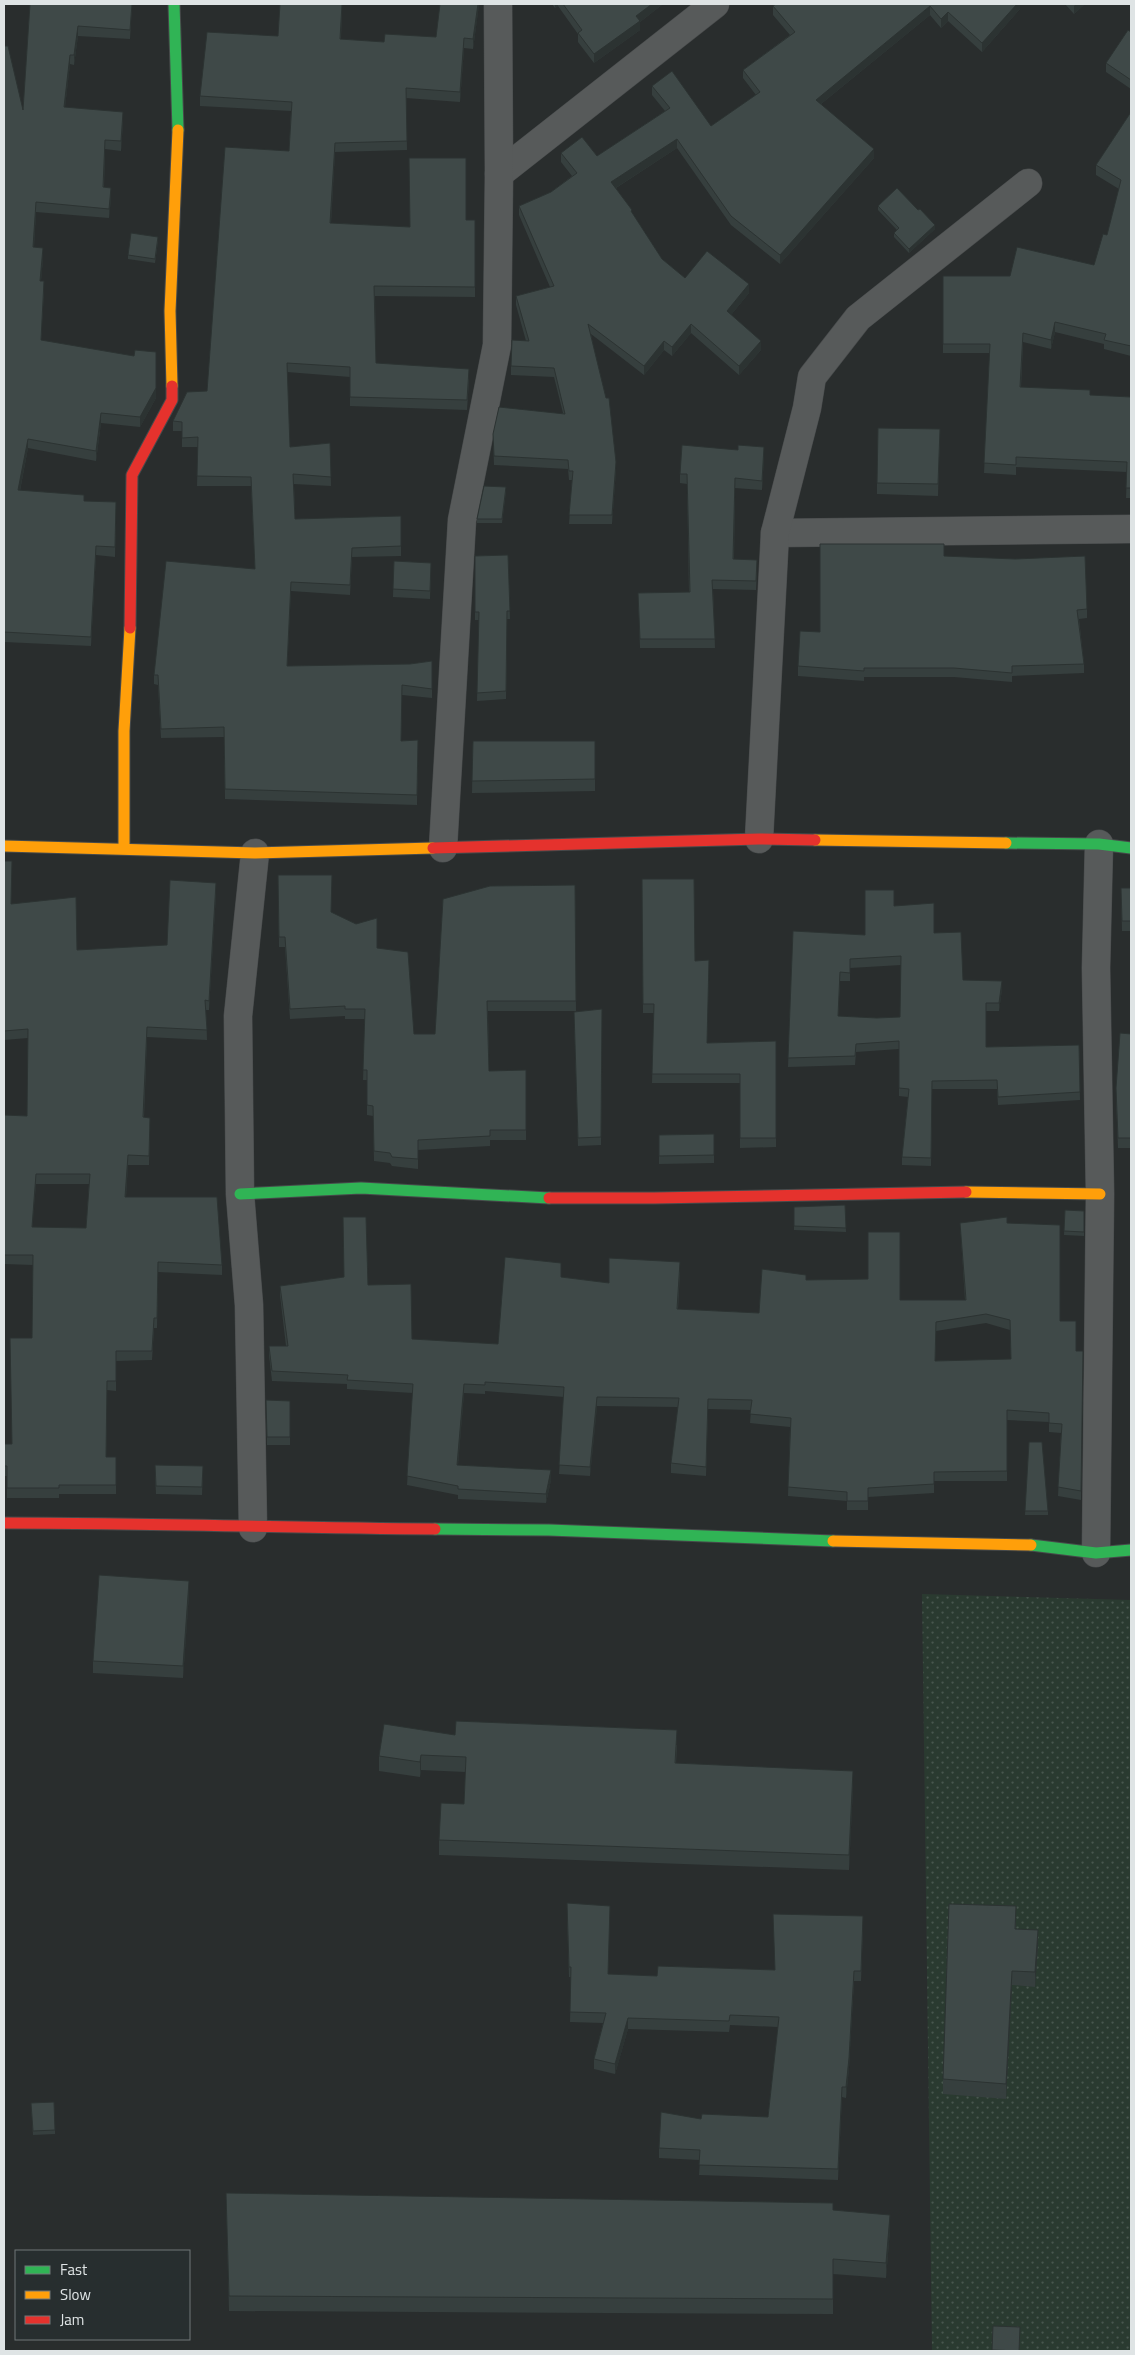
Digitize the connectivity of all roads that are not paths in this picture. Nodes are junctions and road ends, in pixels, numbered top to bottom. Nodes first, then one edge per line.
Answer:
1 (174, 4) edge
2 (498, 4) edge
3 (715, 4) edge
4 (499, 174) junction
5 (1028, 183) dead end
6 (1131, 528) edge
7 (775, 534) junction
8 (759, 839) junction
9 (1099, 844) junction
10 (4, 846) edge
11 (124, 848) junction
12 (443, 848) junction
13 (1131, 848) edge
14 (255, 853) junction
15 (240, 1194) junction
16 (1100, 1194) junction
17 (4, 1523) edge
18 (253, 1528) junction
19 (1131, 1550) edge
20 (1096, 1553) junction

1 - 11 street
2 - 4 street
3 - 4 street
4 - 12 street
5 - 7 street
6 - 7 street
7 - 8 street
8 - 9 street
8 - 12 street
9 - 13 street
9 - 16 street
10 - 11 street
11 - 14 street
12 - 14 street
14 - 15 street
15 - 16 street
15 - 18 street
16 - 20 street
17 - 18 street
18 - 20 street
19 - 20 street

